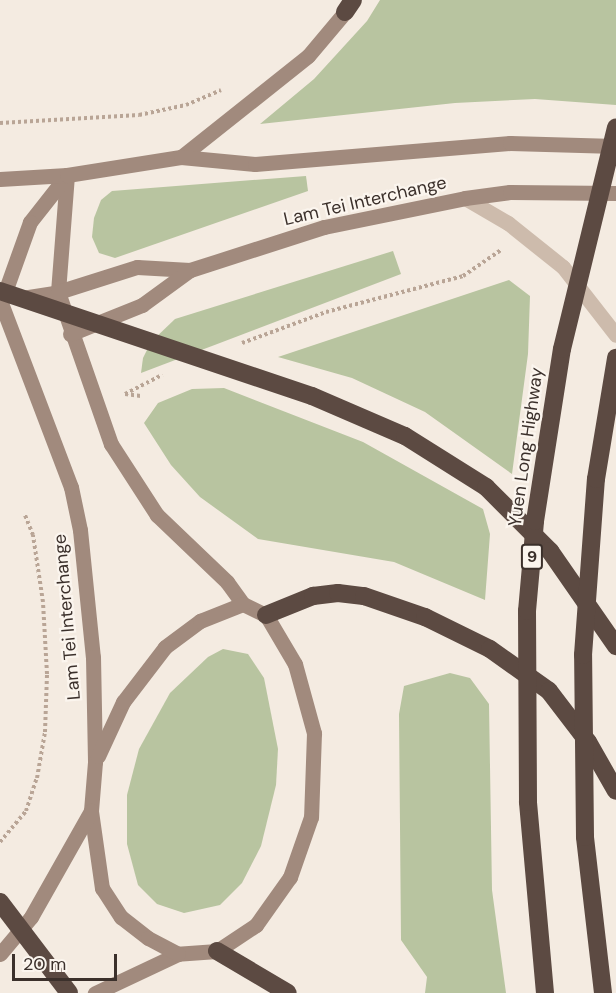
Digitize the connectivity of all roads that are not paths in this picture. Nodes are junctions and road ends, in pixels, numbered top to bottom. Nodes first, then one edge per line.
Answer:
1 (348, 4) edge
2 (616, 128) edge
3 (616, 146) edge
4 (181, 157) junction
5 (67, 175) junction
6 (0, 178) edge
7 (616, 193) edge
8 (465, 198) junction
9 (190, 270) junction
10 (58, 292) junction
11 (0, 299) edge
12 (70, 334) junction
13 (616, 335) edge
14 (616, 358) edge
15 (243, 604) junction
16 (266, 615) junction
17 (616, 646) edge
18 (95, 762) junction
19 (616, 791) edge
20 (91, 811) junction
21 (0, 902) edge
22 (218, 951) junction
23 (0, 954) edge
24 (178, 954) junction
25 (69, 993) edge
26 (95, 993) edge
27 (288, 993) edge
28 (545, 993) edge
29 (603, 993) edge

1 - 4 main road, Lam Tei Interchange
2 - 28 highway, Yuen Long Highway / 9, bridge
3 - 4 main road, Lam Tei Interchange
4 - 5 main road, Lam Tei Interchange
5 - 6 main road, Lam Tei Interchange
5 - 10 main road
5 - 11 main road
7 - 8 main road, Lam Tei Interchange
8 - 9 main road, Lam Tei Interchange
8 - 13 street
9 - 10 main road, Lam Tei Interchange
9 - 12 main road
10 - 11 main road, Lam Tei Interchange
10 - 12 main road
11 - 17 highway, bridge
11 - 18 main road, Lam Tei Interchange
12 - 15 main road
14 - 29 highway, bridge
15 - 16 main road
15 - 18 main road, Lam Tei Interchange
16 - 19 highway
16 - 22 main road
18 - 20 main road, Lam Tei Interchange
20 - 23 main road, Lam Tei Interchange
20 - 24 main road, Lam Tei Interchange
21 - 25 highway, bridge
22 - 24 main road
22 - 27 highway
24 - 26 main road

